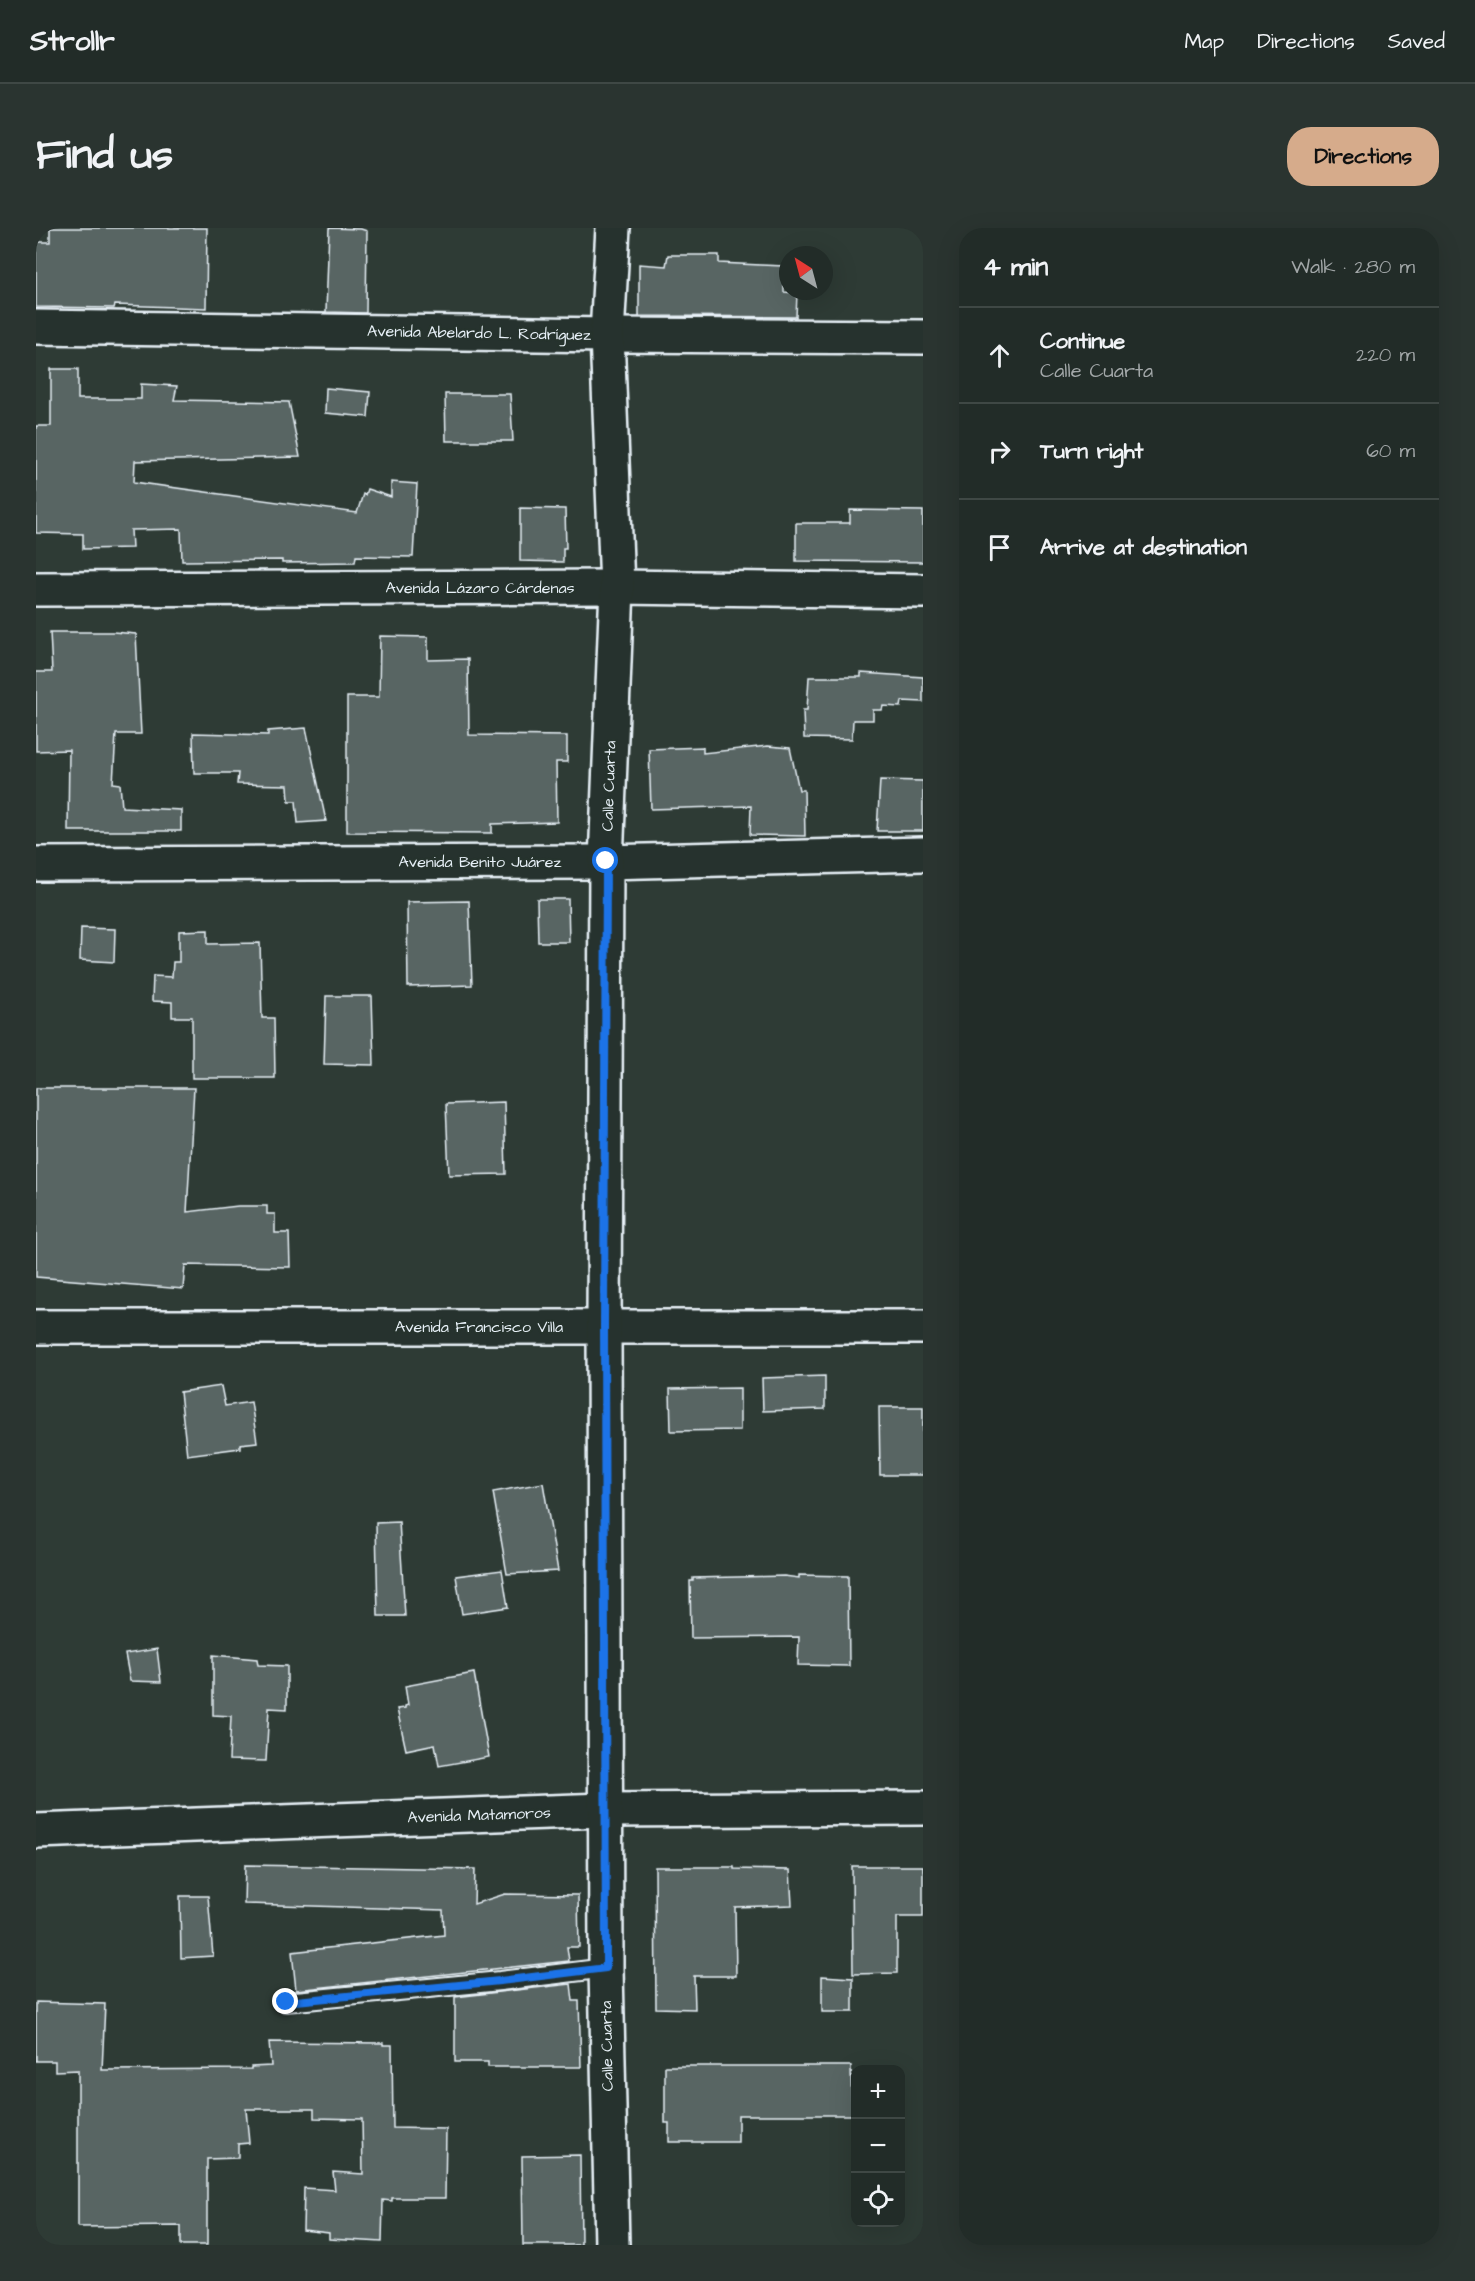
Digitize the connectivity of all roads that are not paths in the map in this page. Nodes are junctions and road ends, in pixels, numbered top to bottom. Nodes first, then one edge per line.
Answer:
1 (613, 228) edge
2 (36, 327) edge
3 (607, 335) junction
4 (923, 337) edge
5 (617, 587) junction
6 (36, 589) edge
7 (923, 591) edge
8 (923, 854) edge
9 (606, 861) junction
10 (36, 864) edge
11 (36, 1327) edge
12 (604, 1327) junction
13 (923, 1327) edge
14 (923, 1808) edge
15 (604, 1810) junction
16 (36, 1831) edge
17 (606, 1968) junction
18 (286, 2002) dead end
19 (612, 2245) edge

1 - 3 street, Calle Cuarta
2 - 3 street, Avenida Abelardo L. Rodríguez
3 - 4 street, Avenida Abelardo L. Rodríguez
3 - 5 street, Calle Cuarta
5 - 6 street, Avenida Lázaro Cárdenas
5 - 7 street, Avenida Lázaro Cárdenas
5 - 9 street, Calle Cuarta
8 - 9 street, Avenida Benito Juárez
9 - 10 street, Avenida Benito Juárez
9 - 12 street, Calle Cuarta
11 - 12 street, Avenida Francisco Villa
12 - 13 street, Avenida Francisco Villa
12 - 15 street, Calle Cuarta
14 - 15 street, Avenida Matamoros
15 - 16 street, Avenida Matamoros
15 - 17 street, Calle Cuarta
17 - 18 lane
17 - 19 street, Calle Cuarta

